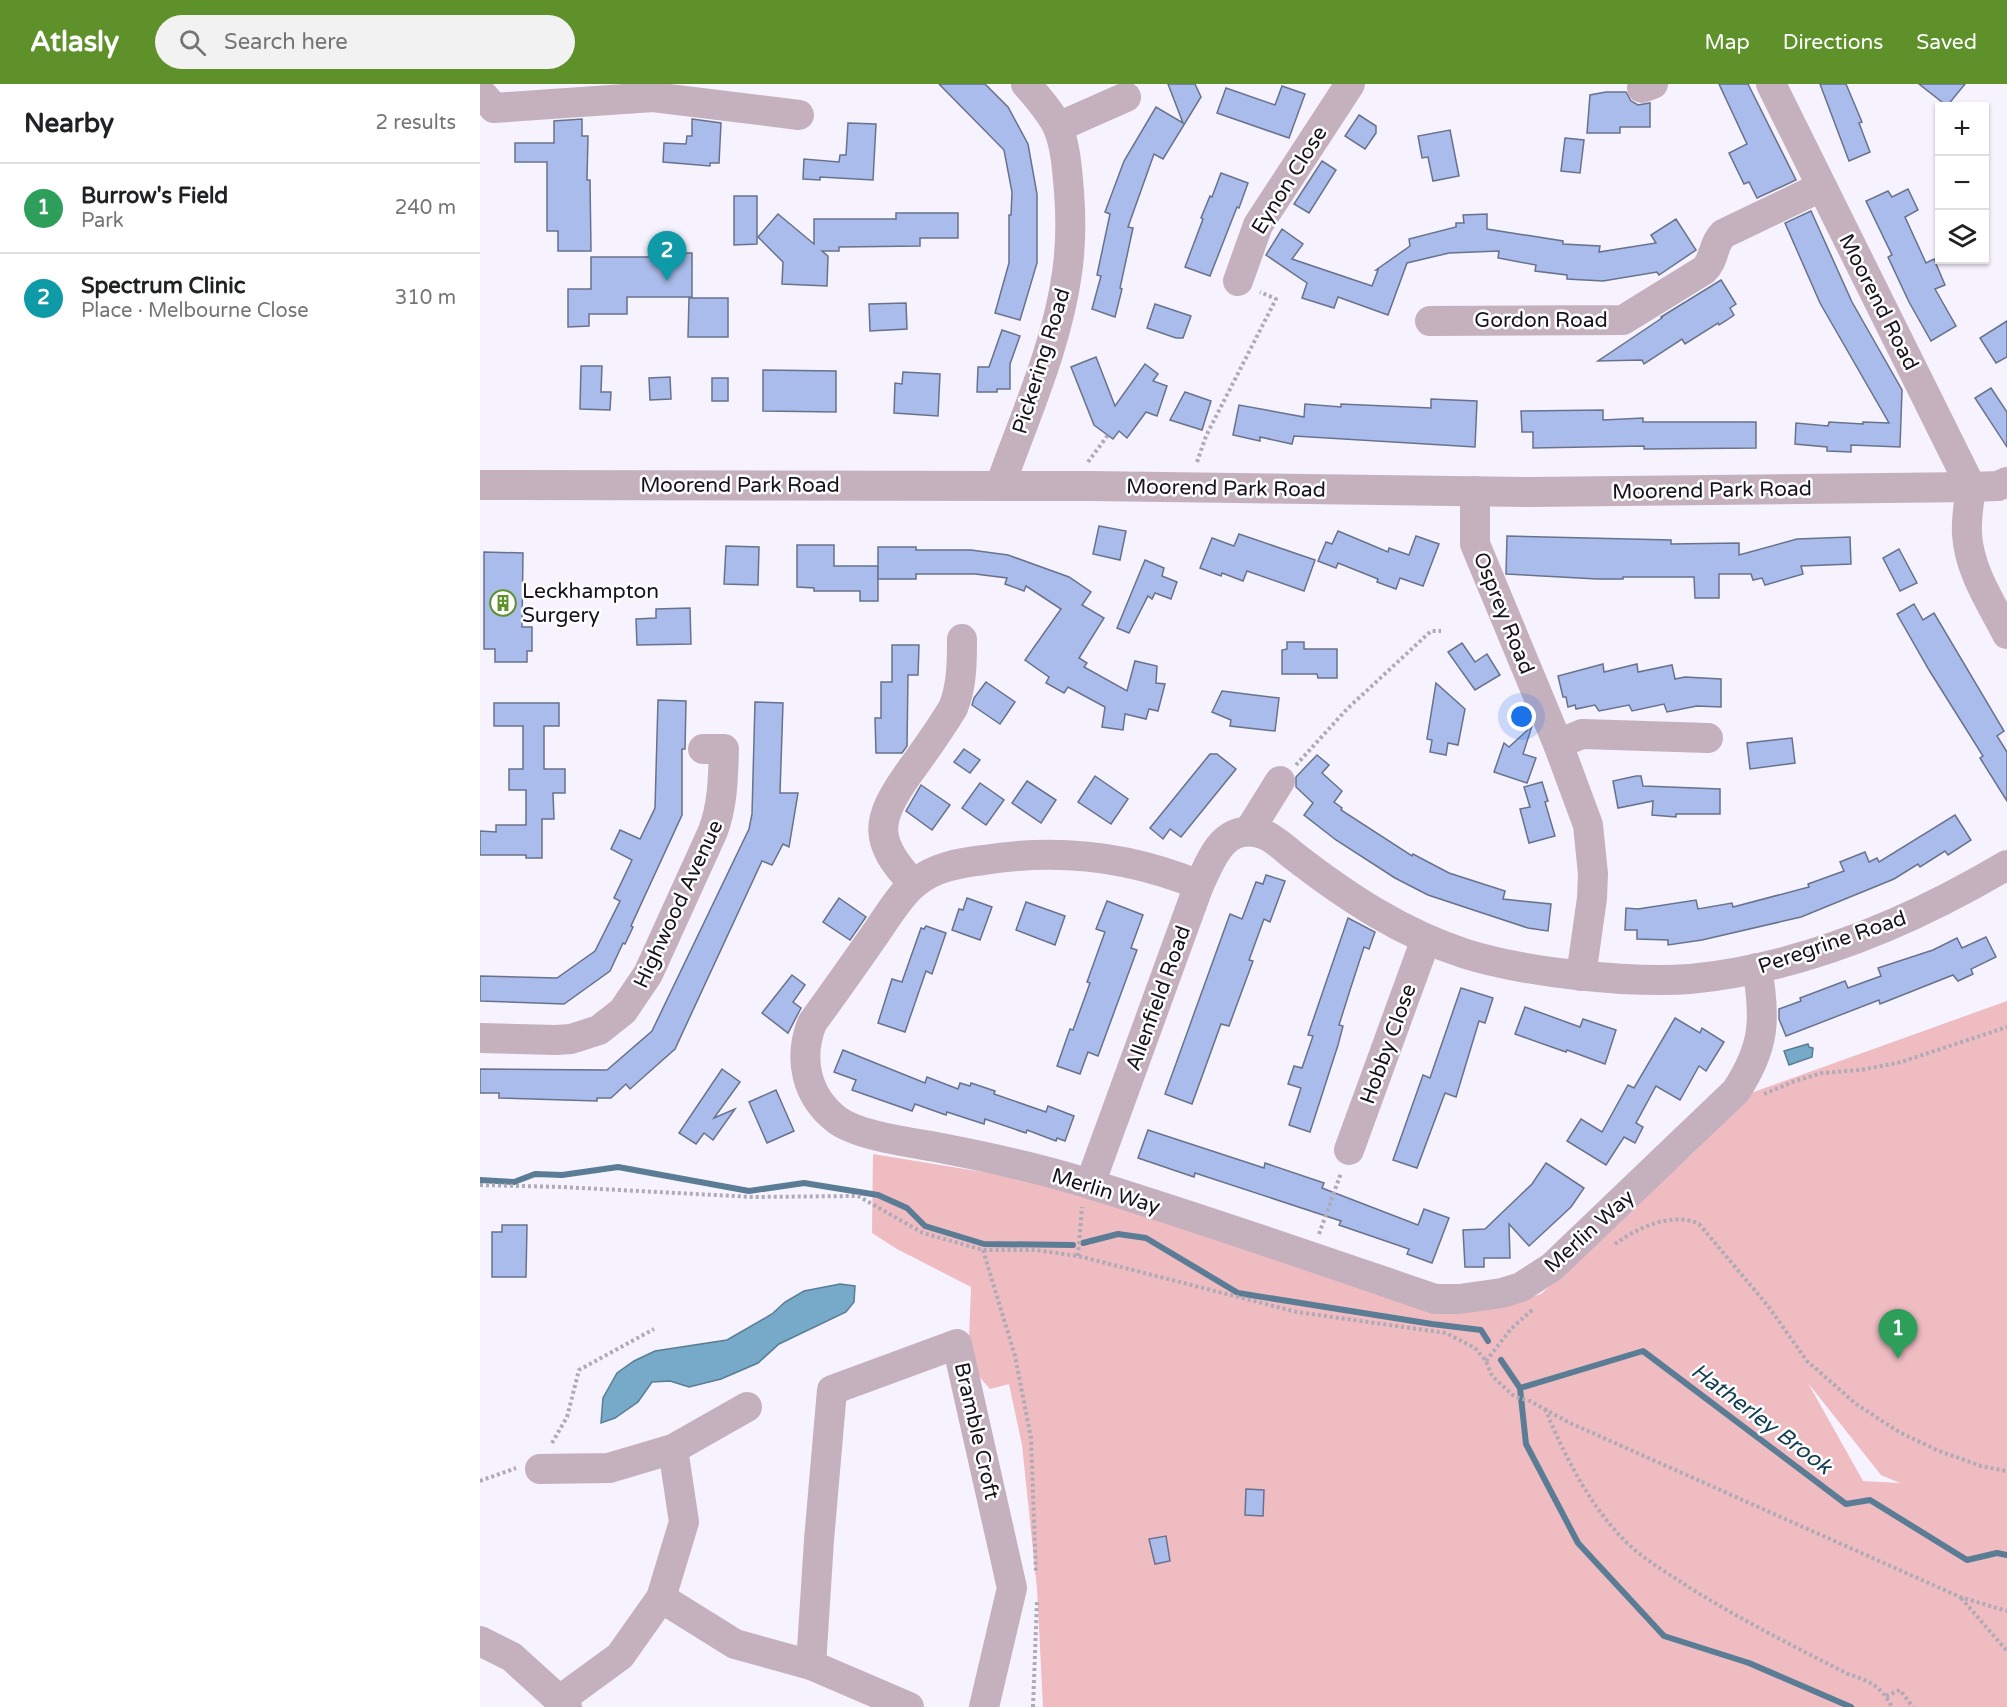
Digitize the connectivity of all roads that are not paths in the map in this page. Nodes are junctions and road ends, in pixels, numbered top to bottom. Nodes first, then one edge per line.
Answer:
1 (1026, 84) edge
2 (1350, 84) edge
3 (1771, 84) edge
4 (480, 92) edge
5 (1126, 97) dead end
6 (804, 123) dead end
7 (1058, 127) junction
8 (1821, 187) junction
9 (1238, 281) dead end
10 (1430, 321) dead end
11 (2007, 482) edge
12 (480, 485) edge
13 (1000, 486) junction
14 (1971, 487) junction
15 (1475, 491) junction
16 (2007, 634) edge
17 (961, 638) dead end
18 (1708, 738) dead end
19 (1558, 744) junction
20 (722, 749) dead end
21 (1280, 782) road end
22 (1249, 831) junction
23 (2007, 865) edge
24 (914, 884) junction
25 (1199, 885) junction
26 (1426, 939) junction
27 (1757, 968) junction
28 (1581, 976) junction
29 (480, 1038) edge
30 (1349, 1150) road end
31 (1090, 1184) junction
32 (747, 1407) dead end
33 (673, 1449) junction
34 (538, 1461) road end
35 (661, 1598) junction
36 (480, 1641) edge
37 (811, 1665) junction
38 (564, 1703) edge
39 (909, 1707) edge
40 (984, 1707) edge

1 - 7 street, Pickering Road
2 - 9 street, Eynon Close
3 - 8 street, Moorend Road
4 - 6 street
5 - 7 street
7 - 13 street, Pickering Road
8 - 10 street, Gordon Road
8 - 14 street, Moorend Road
11 - 14 street
12 - 13 street, Moorend Park Road
13 - 15 street, Moorend Park Road
14 - 15 street, Moorend Park Road
14 - 16 street
15 - 19 street, Osprey Road
17 - 24 street
18 - 19 street
19 - 28 street, Osprey Road
20 - 29 street, Highwood Avenue
21 - 22 street
22 - 25 street, Allenfield Road
22 - 26 street, Peregrine Road
23 - 27 street, Peregrine Road
24 - 25 street, Merlin Way
24 - 31 street, Merlin Way
25 - 31 street, Allenfield Road
26 - 28 street, Peregrine Road
26 - 30 street, Hobby Close
27 - 28 street, Peregrine Road
27 - 31 street, Merlin Way
32 - 33 street
33 - 34 street
33 - 35 street
35 - 37 street
35 - 38 street
36 - 38 street
37 - 39 street
37 - 40 street, Bramble Croft

